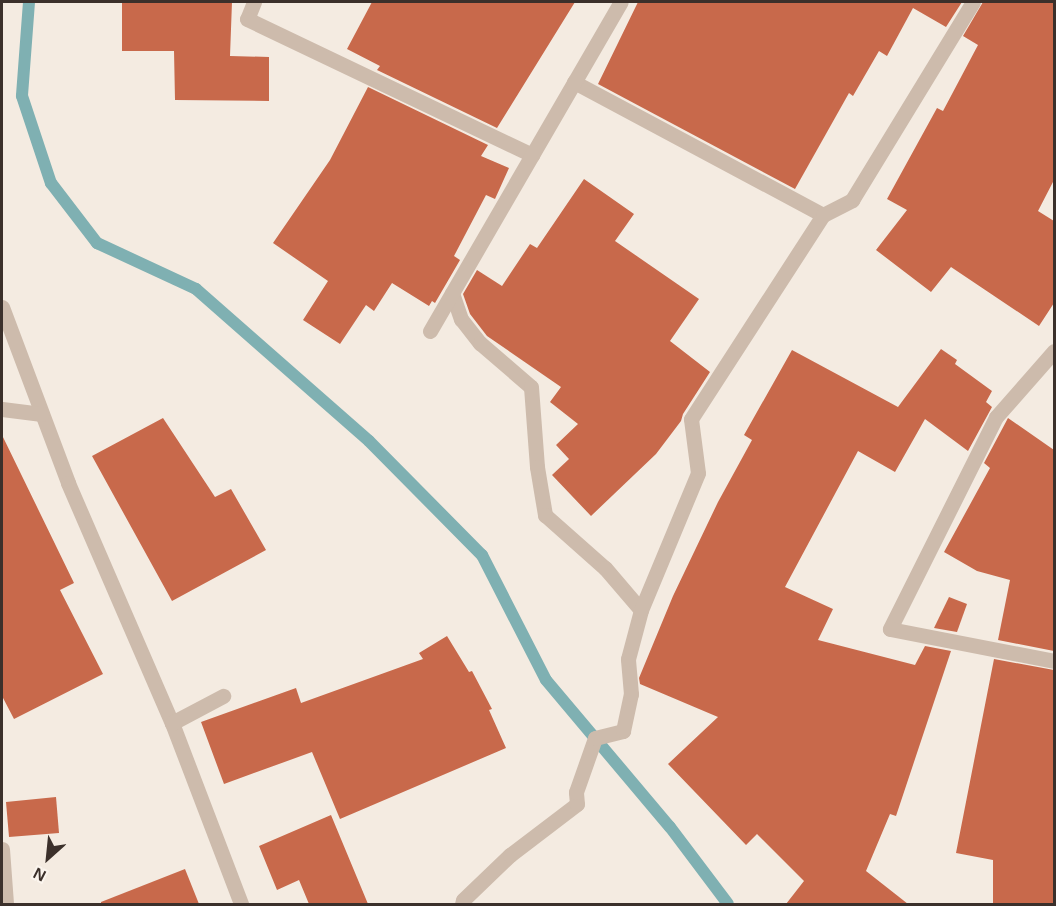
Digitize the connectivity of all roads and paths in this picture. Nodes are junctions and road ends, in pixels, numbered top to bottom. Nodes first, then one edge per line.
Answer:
1 (254, 2) edge
2 (621, 2) edge
3 (973, 2) edge
4 (574, 82) junction
5 (532, 155) junction
6 (823, 215) junction
7 (452, 293) junction
8 (2, 307) edge
9 (430, 331) dead end
10 (1054, 351) edge
11 (2, 409) edge
12 (42, 414) junction
13 (641, 609) junction
14 (1054, 661) edge
15 (223, 696) dead end
16 (172, 723) junction
17 (2, 849) edge
18 (6, 904) edge
19 (241, 904) edge
20 (462, 904) edge

1 - 5 street
2 - 4 street
3 - 6 street
4 - 5 street
4 - 6 street
5 - 7 street
6 - 13 street
7 - 9 street
7 - 13 street
8 - 12 street
10 - 14 street
11 - 12 street
12 - 16 street
13 - 20 street
15 - 16 street
16 - 19 street
17 - 18 street

